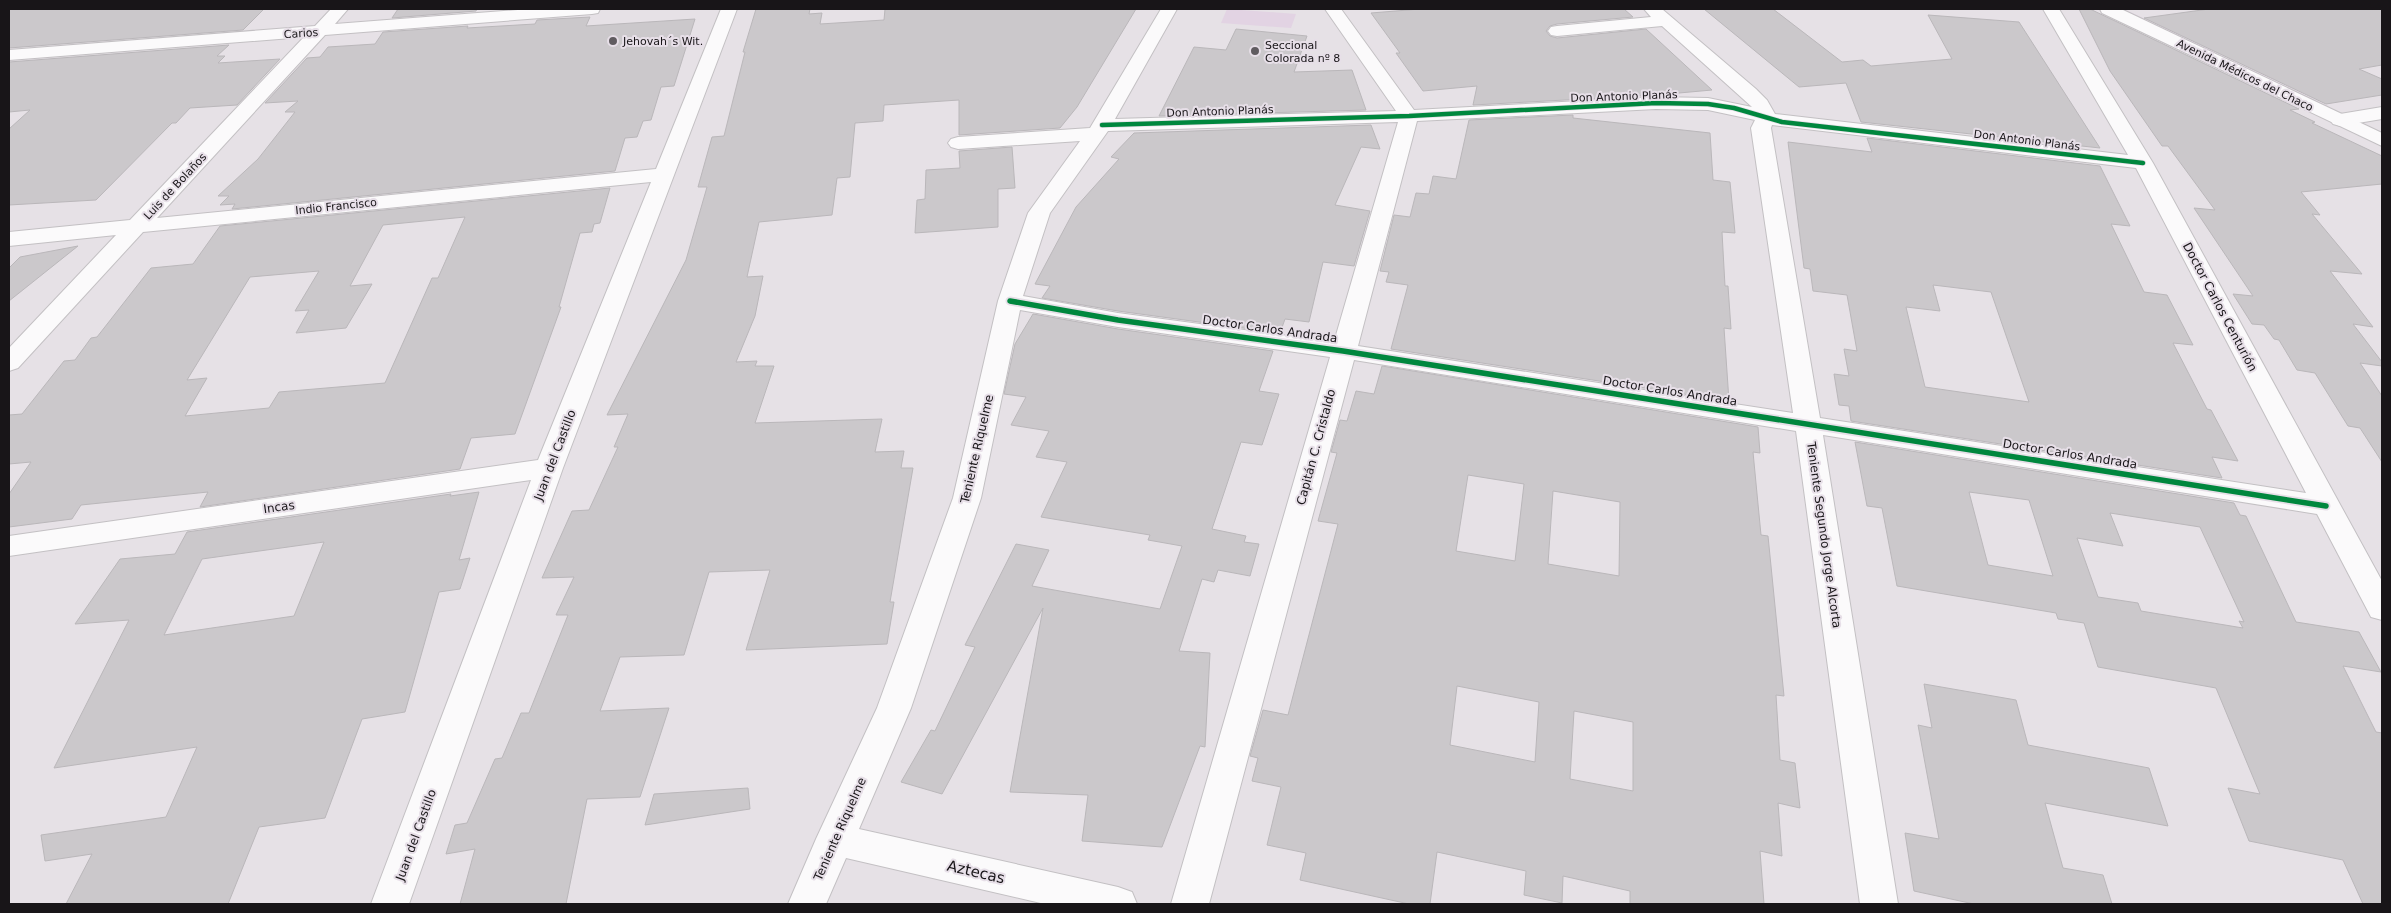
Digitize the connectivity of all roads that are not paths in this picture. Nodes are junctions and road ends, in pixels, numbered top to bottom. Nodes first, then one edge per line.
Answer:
1 (340, 9) edge
2 (592, 9) edge
3 (729, 9) edge
4 (1168, 9) edge
5 (1333, 9) edge
6 (2051, 9) edge
7 (2108, 9) edge
8 (2138, 9) edge
9 (1659, 15) edge
10 (319, 31) junction
11 (1557, 31) dead end
12 (9, 55) edge
13 (2373, 114) edge
14 (1409, 116) junction
15 (1767, 117) junction
16 (2340, 120) junction
17 (2382, 125) edge
18 (1099, 130) junction
19 (2382, 140) edge
20 (958, 143) dead end
21 (2142, 163) junction
22 (664, 174) junction
23 (139, 226) junction
24 (9, 239) edge
25 (1010, 301) junction
26 (1343, 351) junction
27 (9, 363) edge
28 (1808, 424) junction
29 (549, 468) junction
30 (2326, 506) junction
31 (9, 546) edge
32 (2382, 609) edge
33 (834, 839) junction
34 (390, 904) edge
35 (807, 904) edge
36 (1118, 904) edge
37 (1190, 904) edge
38 (1879, 904) edge

1 - 10 street, Luis de Bolaños
2 - 10 street, Carios
3 - 22 street, Juan del Castillo
4 - 18 street, Teniente Riquelme
5 - 14 street
6 - 21 street, Doctor Carlos Centurión
7 - 16 street, Avenida Médicos del Chaco
8 - 13 street, Avenida Médicos del Chaco
9 - 11 street
9 - 15 street
10 - 12 street, Carios
10 - 23 street, Luis de Bolaños
13 - 16 street
13 - 17 street, Avenida Médicos del Chaco
14 - 15 street, Don Antonio Planás
14 - 18 street, Don Antonio Planás
14 - 26 street, Capitán C. Cristaldo
15 - 21 street, Don Antonio Planás
15 - 28 street, Teniente Segundo Jorge Alcorta
16 - 19 street, Avenida Médicos del Chaco
18 - 20 street, Don Antonio Planás
18 - 25 street, Teniente Riquelme
21 - 30 street, Doctor Carlos Centurión
22 - 23 street, Indio Francisco
22 - 29 street, Juan del Castillo
23 - 24 street, Indio Francisco
23 - 27 street, Luis de Bolaños
25 - 26 street, Doctor Carlos Andrada
25 - 33 street, Teniente Riquelme
26 - 28 street, Doctor Carlos Andrada
26 - 37 street, Capitán C. Cristaldo
28 - 30 street, Doctor Carlos Andrada
28 - 38 street, Teniente Segundo Jorge Alcorta
29 - 31 street, Incas
29 - 34 street, Juan del Castillo
30 - 32 street, Doctor Carlos Centurión
33 - 35 street, Teniente Riquelme
33 - 36 street, Aztecas

